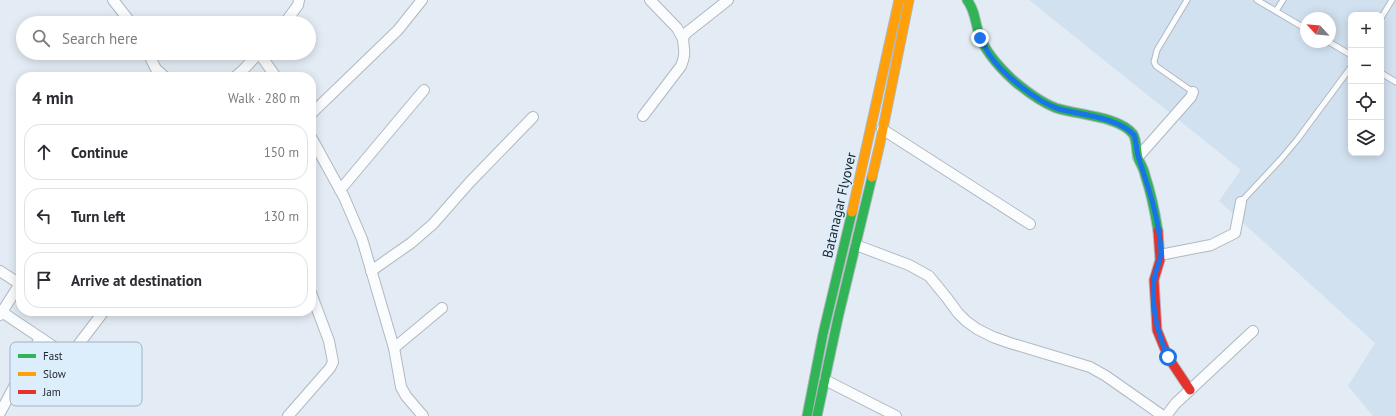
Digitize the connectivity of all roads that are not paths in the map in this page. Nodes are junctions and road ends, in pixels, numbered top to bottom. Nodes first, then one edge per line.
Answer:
1 (114, 0) edge
2 (299, 0) edge
3 (422, 0) edge
4 (650, 0) edge
5 (728, 0) edge
6 (890, 0) edge
7 (899, 0) edge
8 (909, 0) edge
9 (967, 0) edge
10 (1187, 0) edge
11 (1257, 0) edge
12 (1283, 0) edge
13 (1392, 0) edge
14 (1276, 11) junction
15 (1384, 13) edge
16 (126, 16) edge
17 (290, 16) edge
18 (1300, 25) edge
19 (683, 39) junction
20 (1336, 46) edge
21 (1348, 53) edge
22 (152, 60) edge
23 (252, 60) edge
24 (264, 60) edge
25 (1348, 71) edge
26 (160, 72) edge
27 (241, 72) edge
28 (272, 72) edge
29 (1384, 75) edge
30 (1396, 82) edge
31 (424, 90) dead end
32 (1193, 92) joint
33 (316, 109) edge
34 (644, 116) dead end
35 (533, 117) dead end
36 (882, 129) junction
37 (316, 145) edge
38 (1138, 157) junction
39 (340, 190) junction
40 (1241, 202) joint
41 (1030, 224) dead end
42 (856, 244) junction
43 (1160, 255) junction
44 (0, 271) edge
45 (372, 271) junction
46 (16, 281) edge
47 (16, 289) edge
48 (316, 306) edge
49 (442, 308) dead end
50 (1, 313) edge
51 (100, 316) edge
52 (1252, 331) dead end
53 (40, 338) junction
54 (38, 342) edge
55 (46, 342) edge
56 (80, 342) edge
57 (394, 348) junction
58 (825, 380) junction
59 (1190, 390) junction
60 (10, 394) edge
61 (0, 413) edge
62 (288, 416) edge
63 (423, 416) edge
64 (799, 416) edge
65 (807, 416) edge
66 (817, 416) edge
67 (896, 416) edge
68 (1165, 416) edge

1 - 16 street
2 - 17 street
3 - 33 street
4 - 19 street
5 - 19 street
6 - 64 street
7 - 65 street, Batanagar Flyover
8 - 36 street
9 - 38 street
10 - 32 lane
11 - 14 lane
12 - 14 lane
13 - 15 lane
14 - 18 lane
19 - 34 street
20 - 21 lane
22 - 26 street
23 - 27 street
24 - 28 street
25 - 40 lane
29 - 30 lane
31 - 39 street
32 - 38 street
35 - 45 street
36 - 41 street
36 - 42 street
37 - 39 street
38 - 43 street
39 - 45 street
40 - 43 street
42 - 58 street
42 - 68 street
43 - 59 street
44 - 46 street
45 - 57 street
47 - 50 street
48 - 62 street
49 - 57 street
50 - 53 street
51 - 56 street
52 - 59 street
53 - 54 street
53 - 55 street
57 - 63 street
58 - 66 street
58 - 67 street
59 - 68 street
60 - 61 street

